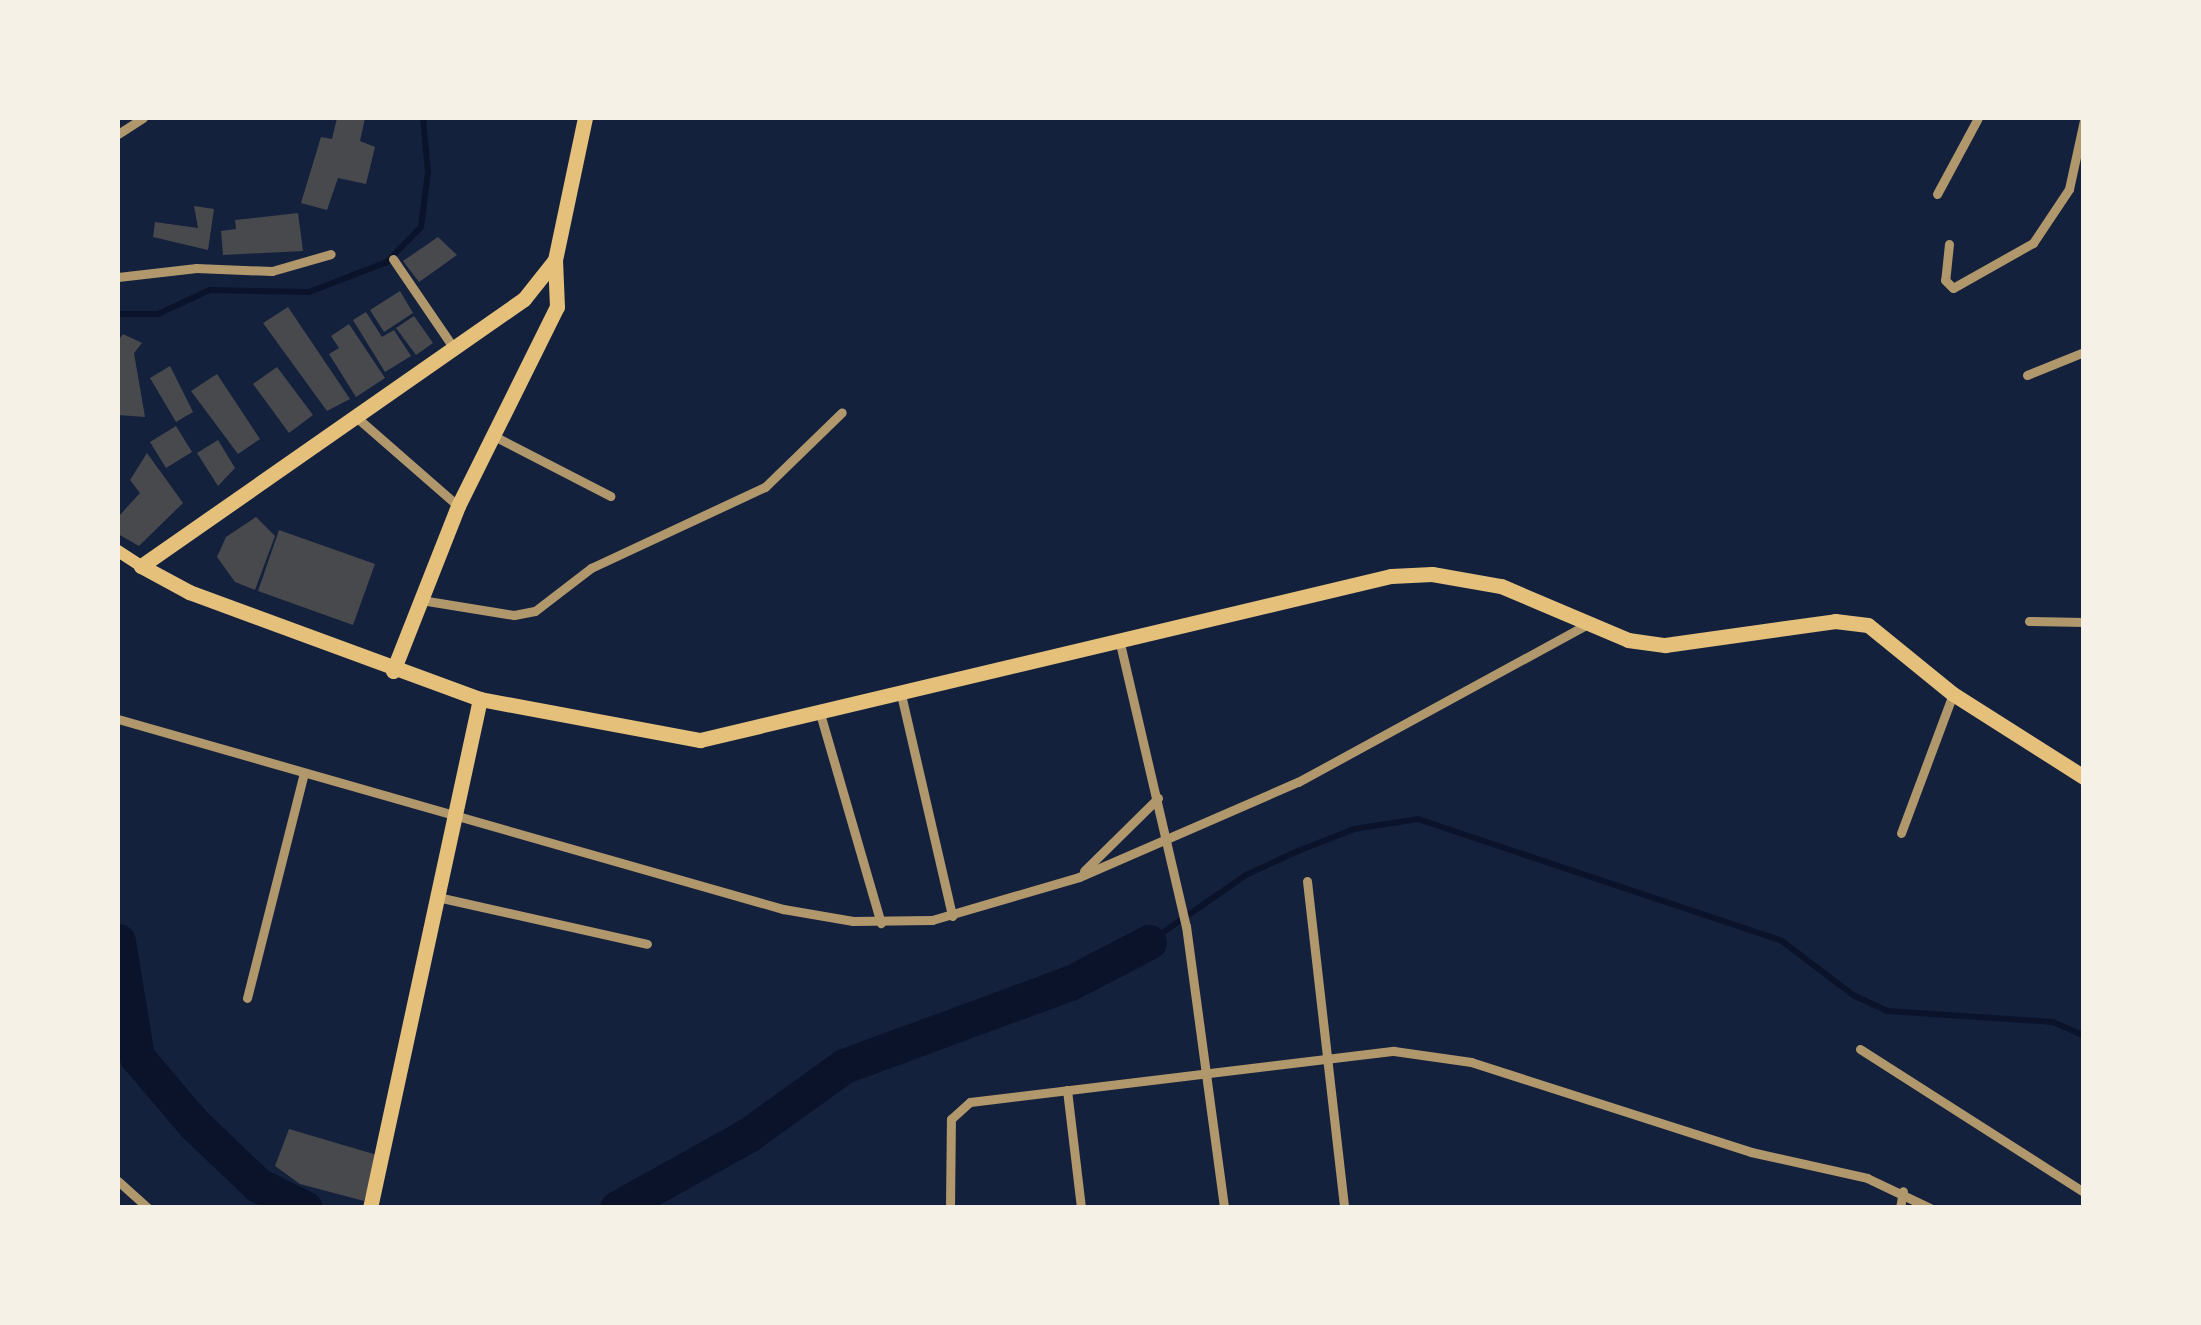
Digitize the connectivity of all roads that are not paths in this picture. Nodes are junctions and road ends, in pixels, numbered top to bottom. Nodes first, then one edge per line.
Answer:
1 (143, 118) edge
2 (585, 118) edge
3 (1978, 118) edge
4 (2084, 120) edge
5 (118, 134) edge
6 (1937, 194) dead end
7 (1949, 244) dead end
8 (331, 254) dead end
9 (393, 260) dead end
10 (555, 260) junction
11 (118, 277) edge
12 (524, 299) junction
13 (557, 307) junction
14 (454, 350) junction
15 (2084, 352) edge
16 (2027, 376) dead end
17 (842, 412) dead end
18 (354, 416) junction
19 (494, 436) junction
20 (610, 496) dead end
21 (458, 506) junction
22 (118, 550) edge
23 (141, 566) junction
24 (422, 600) junction
25 (2029, 621) dead end
26 (2084, 622) edge
27 (1588, 624) junction
28 (1119, 639) junction
29 (393, 670) junction
30 (899, 688) junction
31 (1953, 694) junction
32 (480, 699) junction
33 (819, 710) junction
34 (118, 719) edge
35 (304, 772) junction
36 (2084, 777) edge
37 (1158, 798) junction
38 (458, 812) junction
39 (1901, 833) dead end
40 (1165, 840) junction
41 (1079, 876) junction
42 (1307, 881) dead end
43 (442, 898) junction
44 (952, 916) junction
45 (881, 923) junction
46 (647, 944) dead end
47 (248, 998) dead end
48 (1860, 1049) dead end
49 (1328, 1057) junction
50 (1208, 1074) junction
51 (1067, 1090) junction
52 (118, 1181) edge
53 (1903, 1191) junction
54 (2084, 1192) edge
55 (148, 1208) edge
56 (370, 1208) edge
57 (950, 1208) edge
58 (1082, 1208) edge
59 (1224, 1208) edge
60 (1344, 1208) edge
61 (1900, 1208) edge
62 (1930, 1208) edge

1 - 5 street
2 - 10 main road
3 - 6 street
4 - 7 street
8 - 11 street
9 - 14 street
10 - 12 main road
10 - 13 main road
12 - 13 main road
12 - 14 main road
13 - 19 main road
14 - 18 main road
15 - 16 street
17 - 24 street
18 - 21 street
18 - 23 main road
19 - 20 street
19 - 21 main road
21 - 24 main road
22 - 23 main road
23 - 29 main road
24 - 29 main road
25 - 26 street
27 - 28 main road
27 - 31 main road
27 - 40 street
28 - 30 main road
28 - 37 street
29 - 32 main road
30 - 33 main road
30 - 44 street
31 - 36 main road
31 - 39 street
32 - 33 main road
32 - 38 main road
33 - 45 street
34 - 35 street
35 - 38 street
35 - 47 street
37 - 40 street
37 - 41 street
38 - 43 main road
38 - 45 street
40 - 41 street
40 - 50 street
41 - 44 street
42 - 49 street
43 - 46 street
43 - 56 main road
44 - 45 street
48 - 54 street
49 - 50 street
49 - 53 street
49 - 60 street
50 - 51 street
50 - 59 street
51 - 57 street
51 - 58 street
52 - 55 street
53 - 61 street
53 - 62 street

